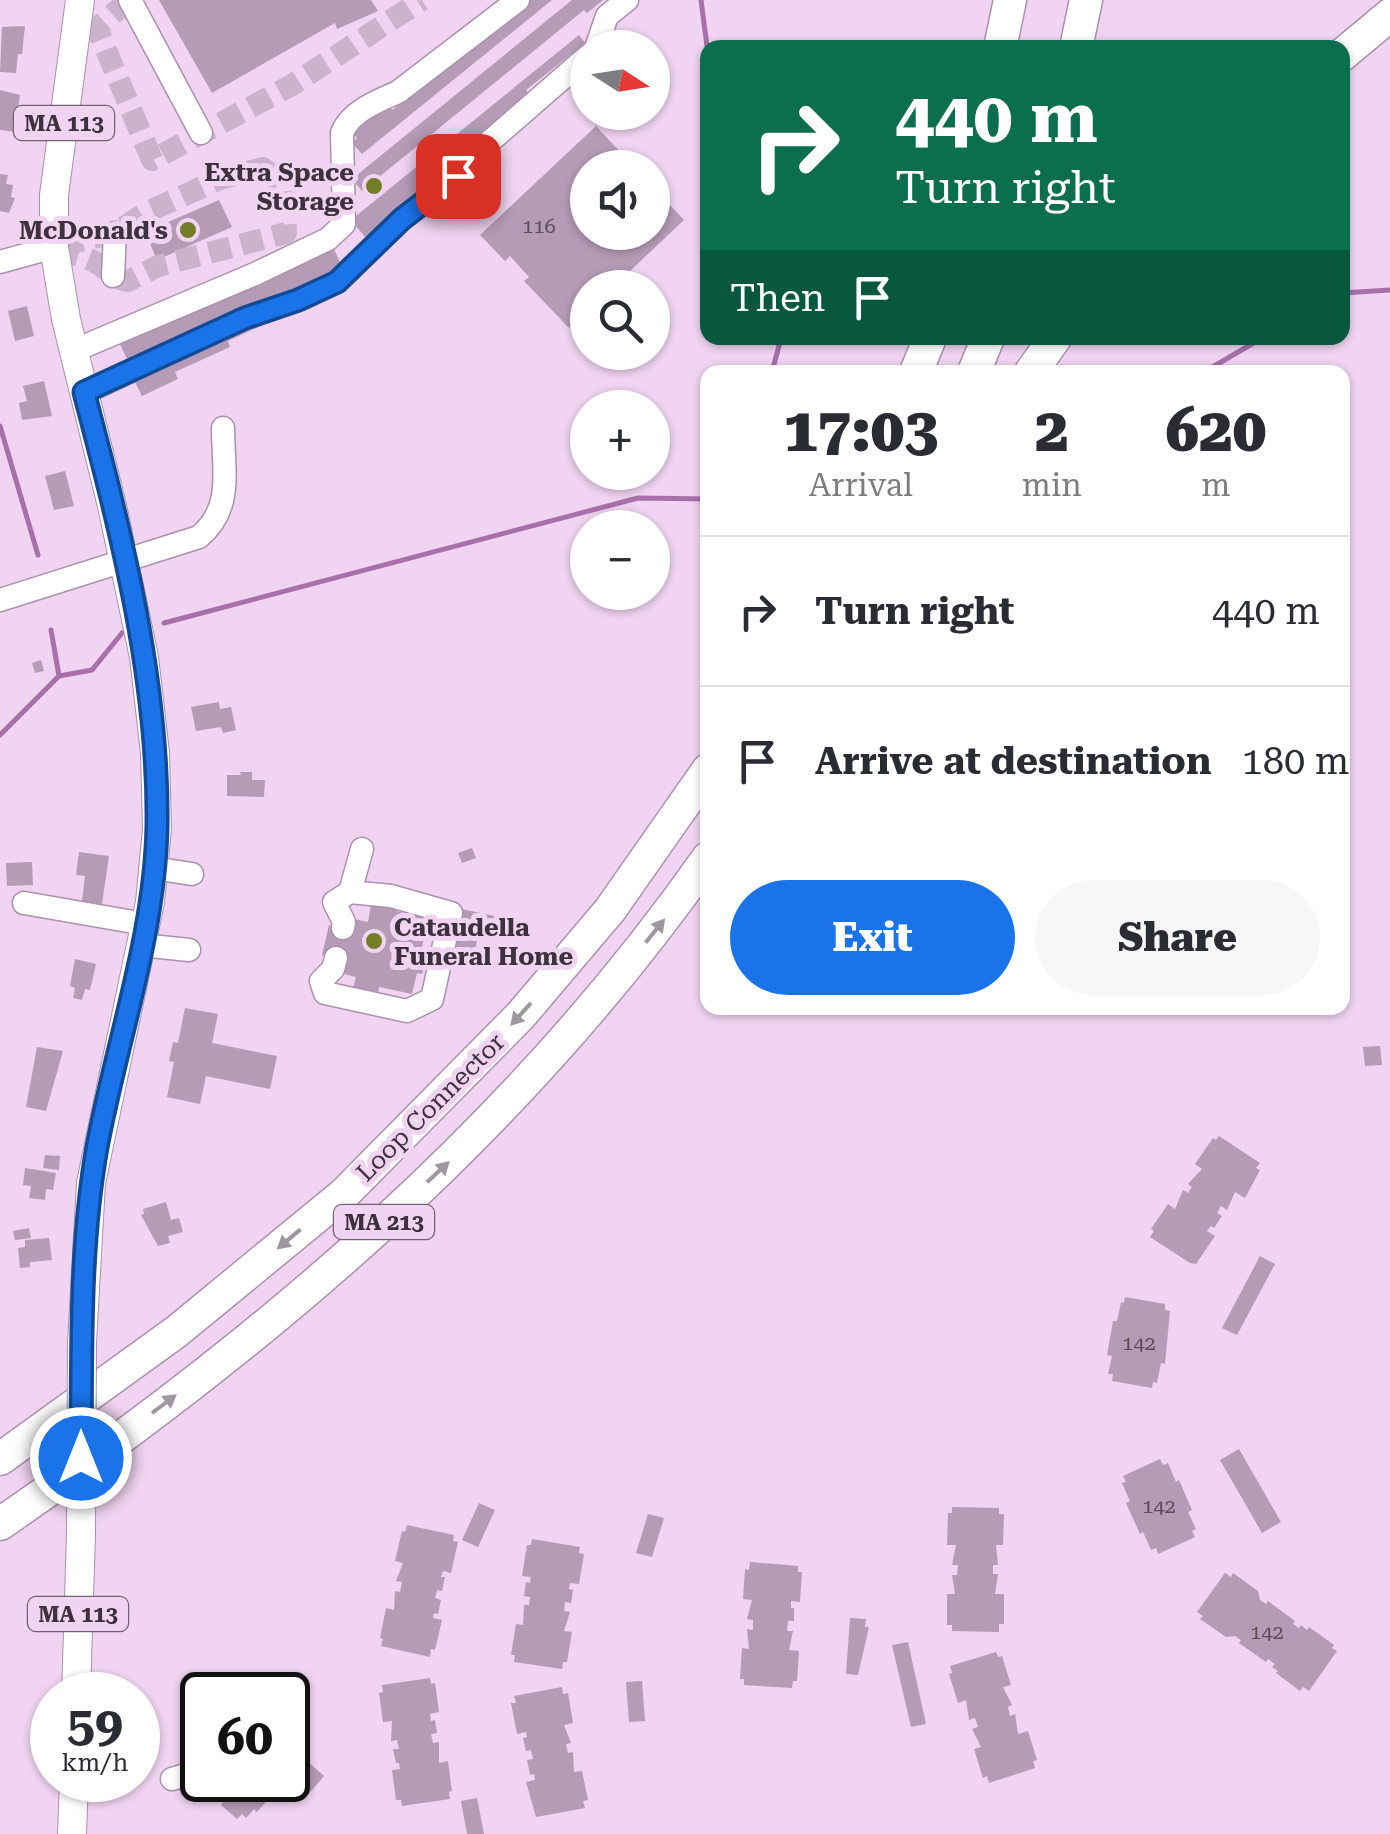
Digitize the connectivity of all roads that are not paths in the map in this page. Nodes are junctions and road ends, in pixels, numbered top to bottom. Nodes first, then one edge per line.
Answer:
1 (80, 0) edge
2 (130, 0) edge
3 (518, 0) edge
4 (627, 0) edge
5 (1010, 0) edge
6 (1032, 0) edge
7 (1086, 0) edge
8 (1390, 15) edge
9 (602, 30) edge
10 (1002, 40) edge
11 (1024, 40) edge
12 (1078, 40) edge
13 (1350, 48) edge
14 (570, 72) edge
15 (202, 134) dead end
16 (115, 233) dead end
17 (54, 247) junction
18 (0, 262) edge
19 (113, 276) dead end
20 (73, 351) junction
21 (84, 392) junction
22 (222, 428) dead end
23 (124, 562) junction
24 (0, 600) edge
25 (700, 781) edge
26 (362, 849) dead end
27 (153, 868) junction
28 (700, 869) edge
29 (192, 874) dead end
30 (342, 897) junction
31 (24, 904) dead end
32 (342, 928) dead end
33 (143, 935) junction
34 (189, 950) dead end
35 (336, 958) dead end
36 (0, 1459) edge
37 (0, 1524) edge
38 (77, 1672) edge
39 (180, 1777) edge
40 (172, 1779) dead end
41 (73, 1802) edge
42 (72, 1834) edge

1 - 17 main road, MA 113
2 - 15 street
3 - 20 street
4 - 9 street
5 - 10 highway
6 - 11 highway
7 - 12 highway
8 - 13 highway
14 - 21 street
16 - 19 street
17 - 18 street
17 - 20 main road, MA 113
20 - 21 main road, MA 113
21 - 23 main road, MA 113
22 - 23 street
23 - 24 street
23 - 27 main road, MA 113
25 -> 36 highway, Loop Connector / MA 213
26 - 30 street
27 - 29 street
27 - 33 main road, MA 113
37 -> 28 highway, Loop Connector / MA 213
30 - 32 street
30 - 35 street
31 - 33 street
33 - 34 street
33 - 38 main road, MA 113, bridge
39 - 40 street
41 - 42 main road

